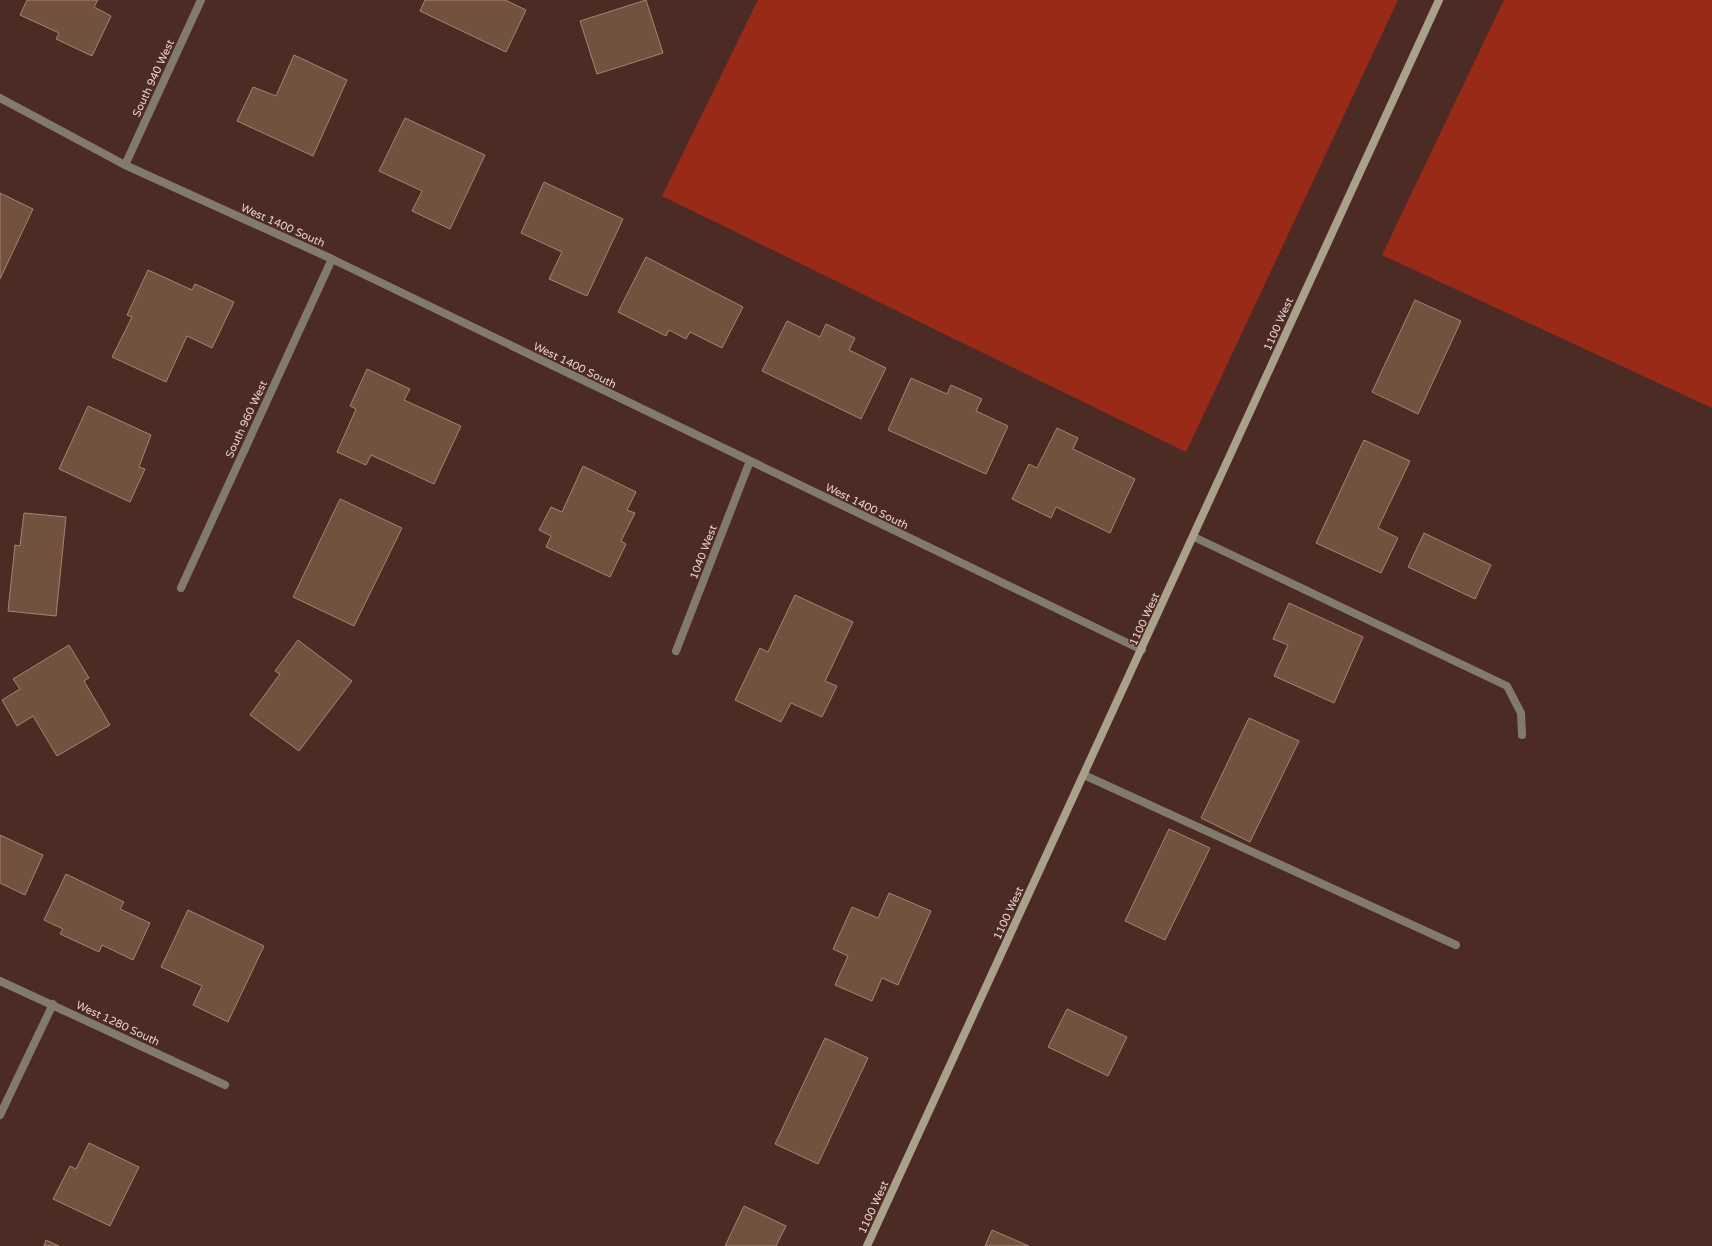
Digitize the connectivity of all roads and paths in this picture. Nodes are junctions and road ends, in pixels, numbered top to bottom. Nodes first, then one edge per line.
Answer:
1 (201, 0) edge
2 (1439, 0) edge
3 (0, 98) edge
4 (125, 165) junction
5 (332, 259) junction
6 (750, 461) junction
7 (1194, 537) junction
8 (181, 588) dead end
9 (1142, 650) junction
10 (676, 651) dead end
11 (1522, 735) dead end
12 (1084, 774) junction
13 (1456, 945) dead end
14 (0, 981) edge
15 (52, 1004) junction
16 (225, 1085) dead end
17 (0, 1115) edge
18 (867, 1246) edge

1 - 4 street, South 940 West
2 - 7 street, 1100 West
3 - 4 street, West 1400 South
4 - 5 street, West 1400 South
5 - 6 street, West 1400 South
5 - 8 street, South 960 West
6 - 9 street, West 1400 South
6 - 10 street, 1040 West
7 - 9 street, 1100 West
7 - 11 street
9 - 12 street, 1100 West
12 - 13 street
12 - 18 street, 1100 West
14 - 15 street, West 1280 South
15 - 16 street, West 1280 South
15 - 17 street

